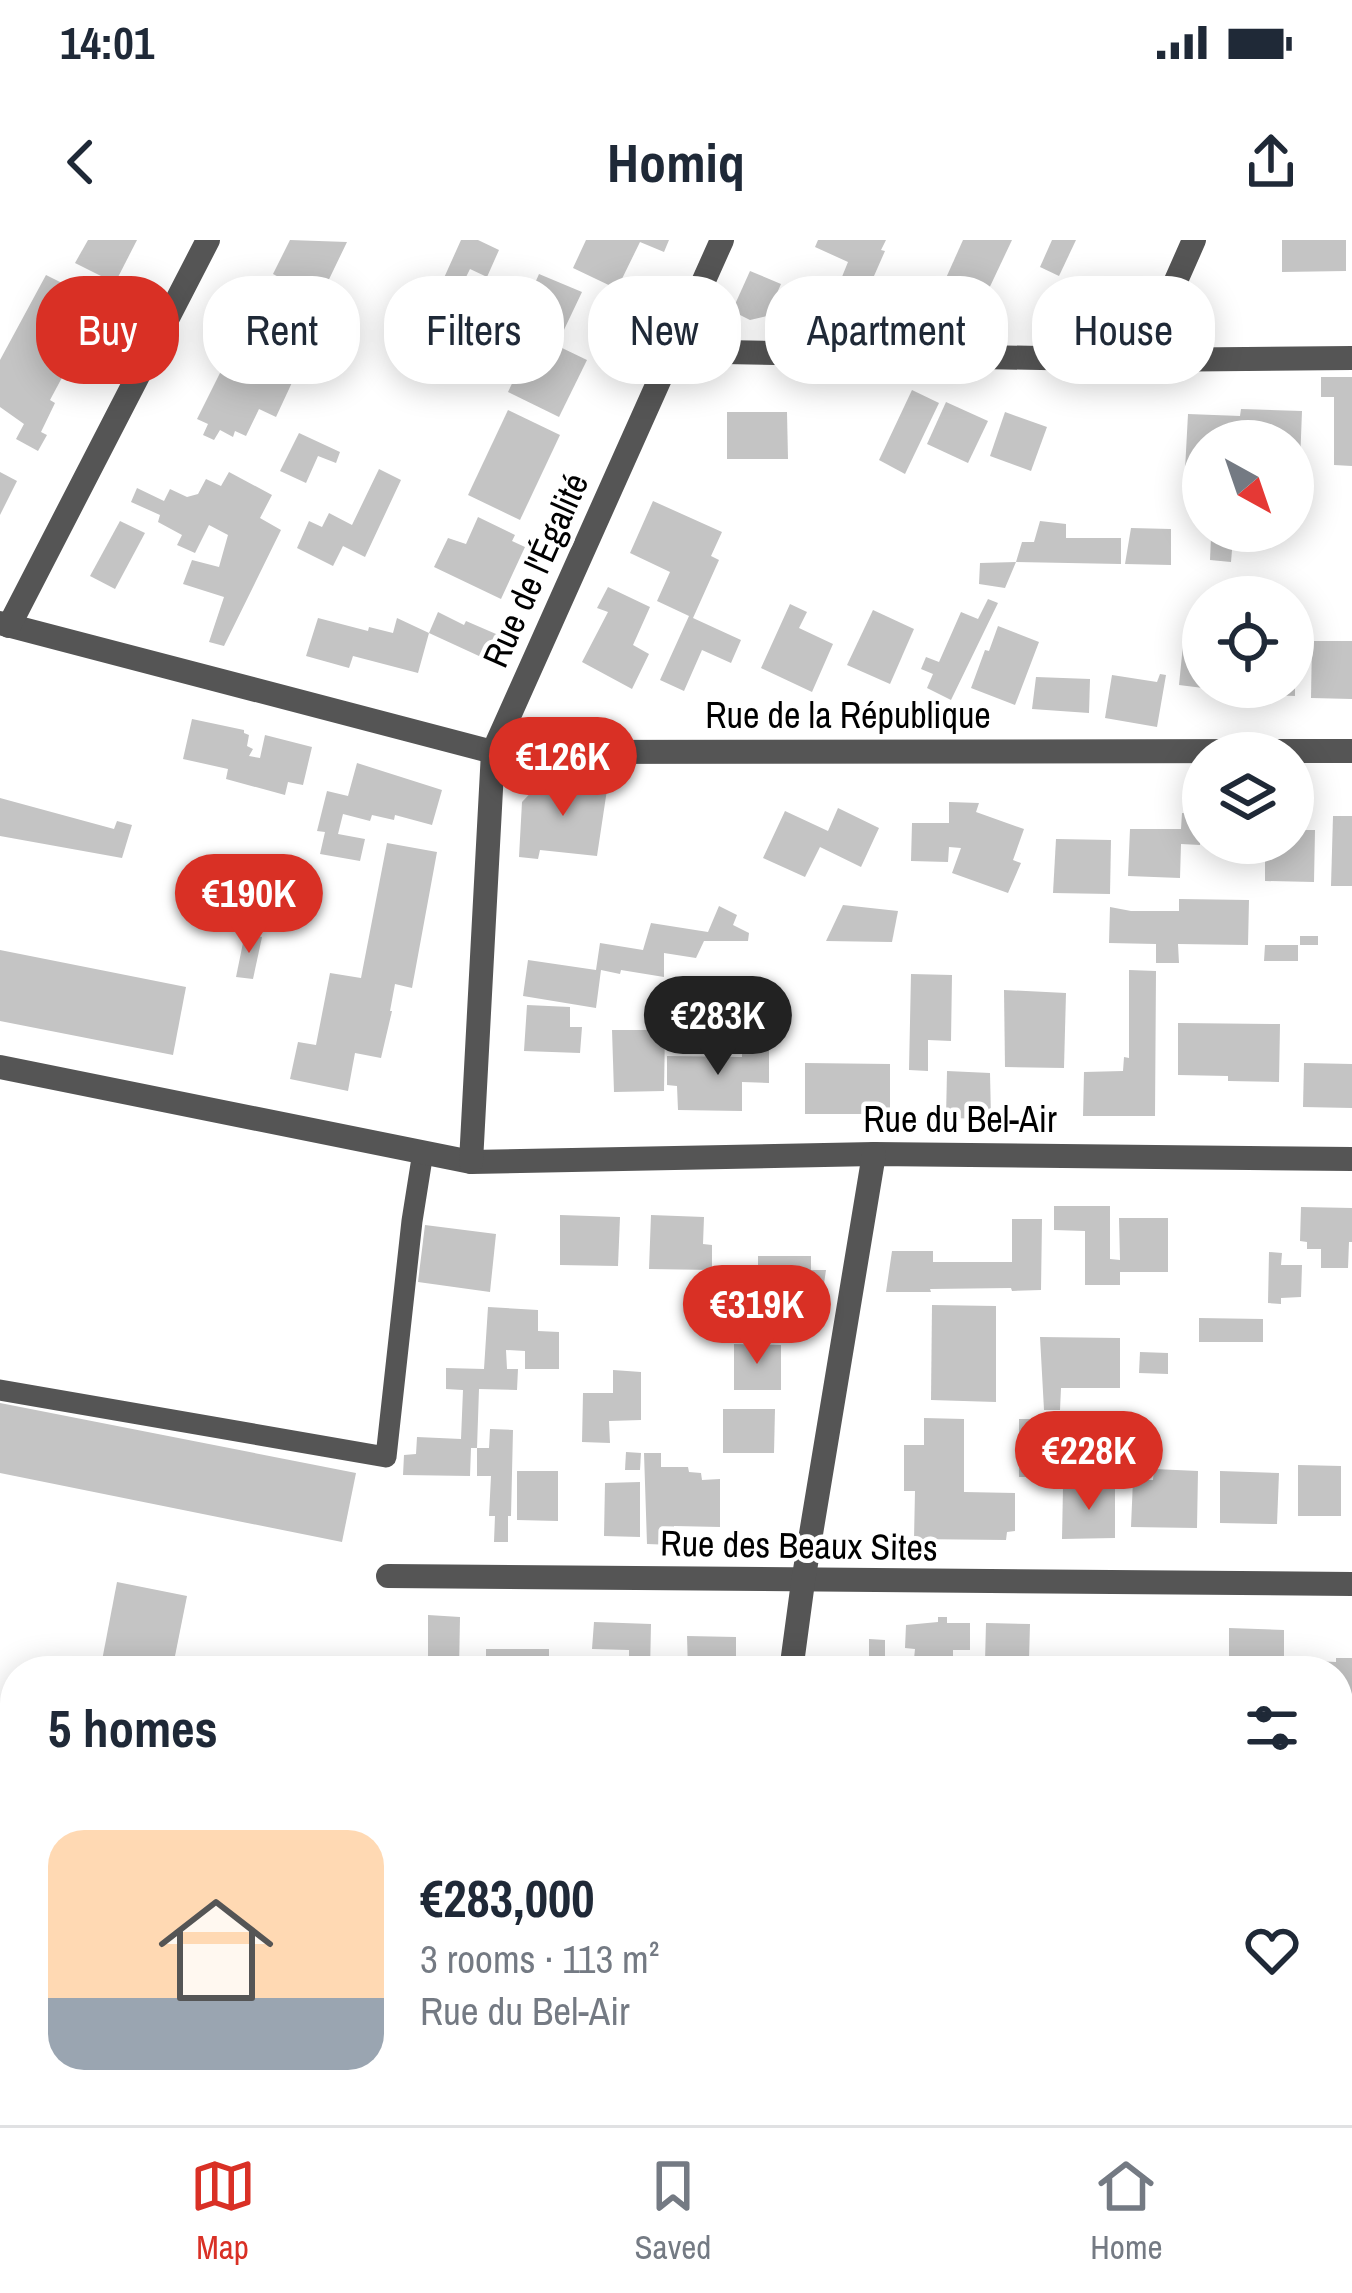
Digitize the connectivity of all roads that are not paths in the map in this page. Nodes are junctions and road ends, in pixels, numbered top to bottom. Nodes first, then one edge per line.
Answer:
1 (208, 240) edge
2 (722, 240) edge
3 (1194, 240) edge
4 (705, 276) edge
5 (1178, 276) edge
6 (741, 353) edge
7 (1032, 358) edge
8 (1352, 358) edge
9 (1215, 359) edge
10 (656, 384) edge
11 (4, 624) edge
12 (1352, 751) edge
13 (493, 752) junction
14 (0, 1067) edge
15 (423, 1152) junction
16 (874, 1154) junction
17 (1352, 1159) edge
18 (471, 1162) junction
19 (0, 1390) edge
20 (388, 1576) dead end
21 (803, 1582) junction
22 (1352, 1585) edge
23 (793, 1656) edge

1 - 11 street
2 - 4 street, Rue de l'Égalité
3 - 5 street
6 - 7 street
8 - 9 street
10 - 13 street, Rue de l'Égalité
11 - 13 street, Rue de la République
12 - 13 street, Rue de la République
13 - 18 street, Rue de l'Égalité
14 - 15 street, Rue du Bel-Air
15 - 18 street, Rue du Bel-Air
15 - 19 lane
16 - 17 street, Rue du Bel-Air
16 - 18 street, Rue du Bel-Air
16 - 21 street
20 - 21 street, Rue des Beaux Sites
21 - 22 street, Rue des Beaux Sites
21 - 23 street

